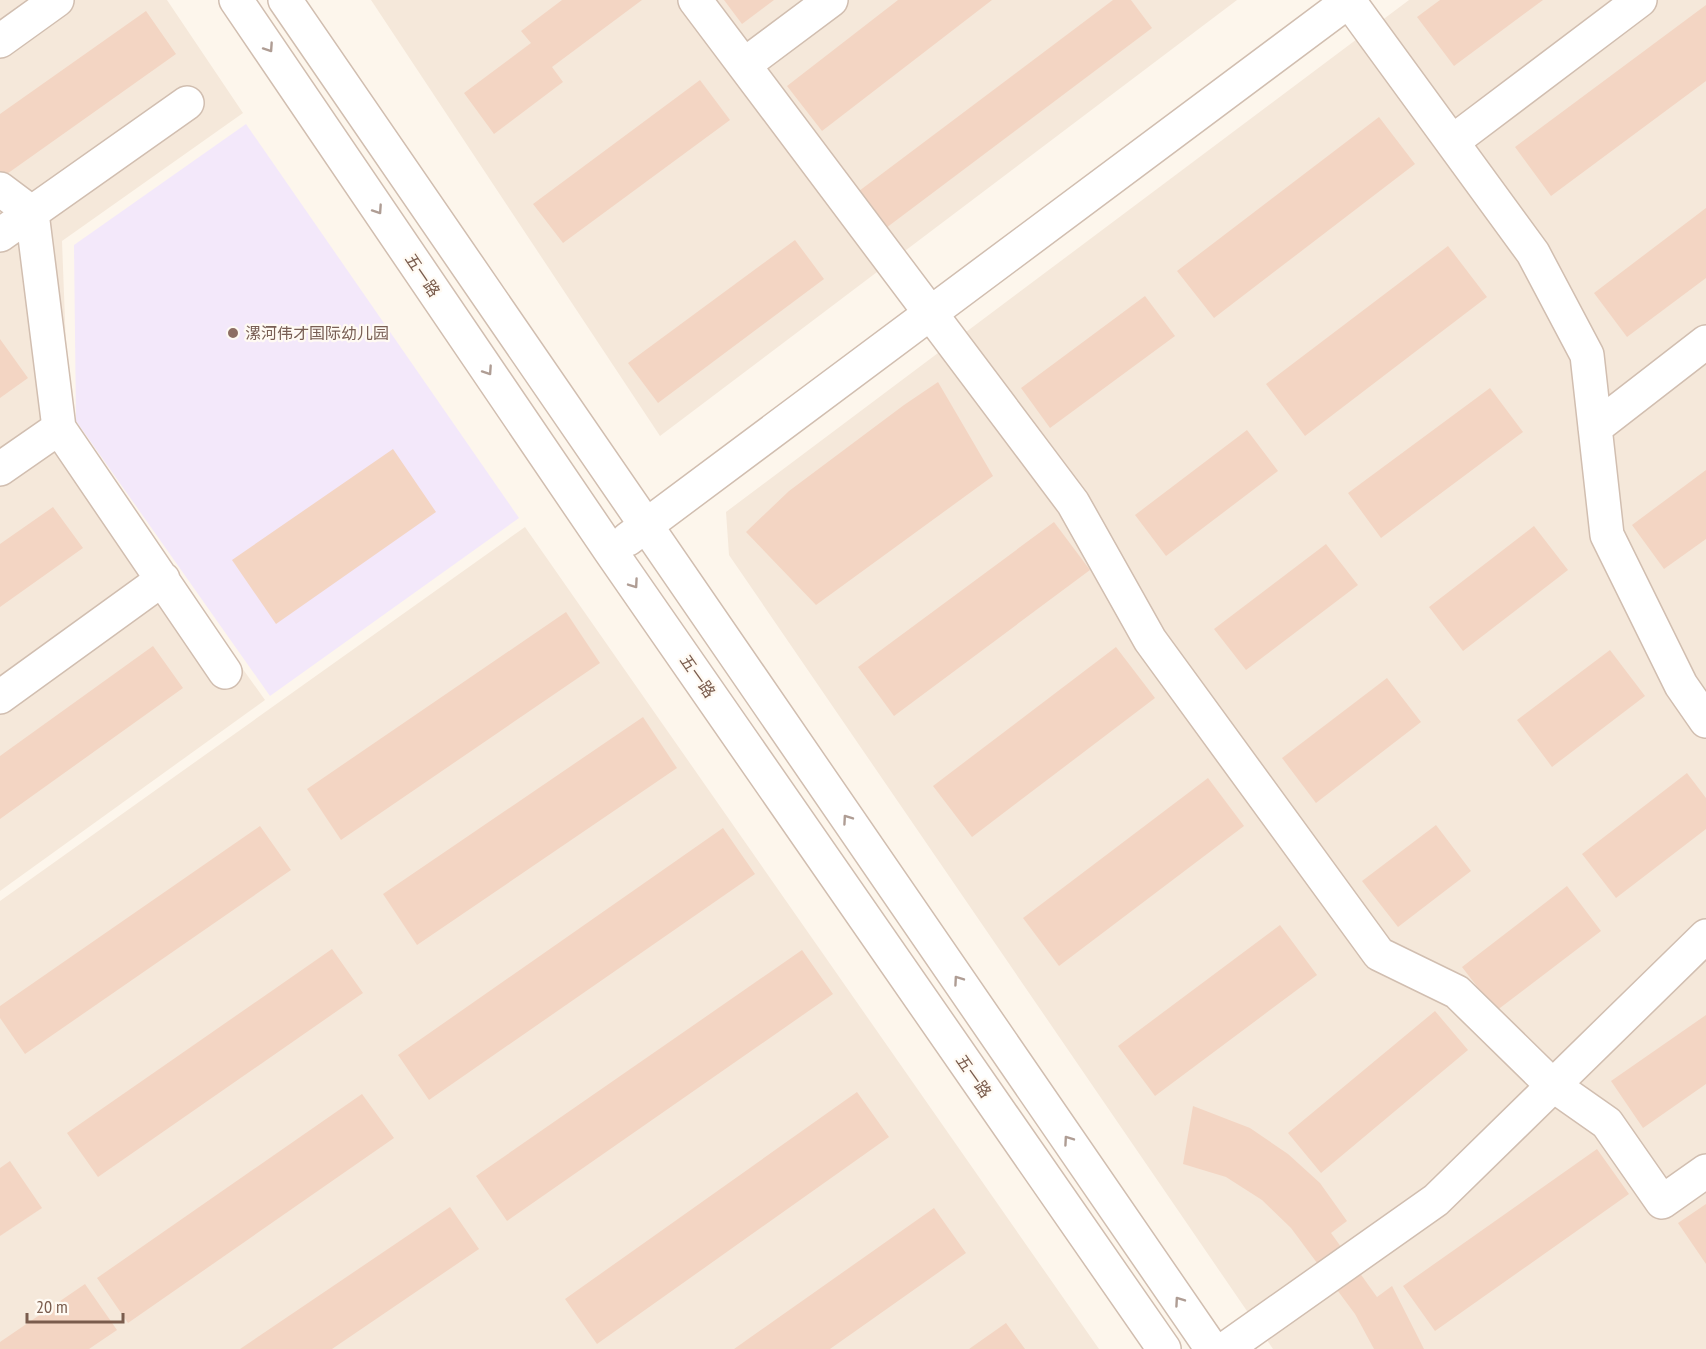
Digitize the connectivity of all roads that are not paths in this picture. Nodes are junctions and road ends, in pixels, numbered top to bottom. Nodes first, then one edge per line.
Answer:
1 (57, 0) edge
2 (236, 0) edge
3 (285, 0) edge
4 (695, 0) edge
5 (831, 0) edge
6 (1349, 0) edge
7 (1640, 0) edge
8 (0, 41) edge
9 (744, 65) junction
10 (187, 103) dead end
11 (1452, 142) junction
12 (0, 189) edge
13 (32, 213) junction
14 (0, 235) edge
15 (929, 314) junction
16 (1706, 342) edge
17 (59, 428) junction
18 (1595, 428) junction
19 (0, 469) edge
20 (646, 526) junction
21 (611, 552) junction
22 (163, 579) junction
23 (225, 672) dead end
24 (0, 697) edge
25 (1706, 721) edge
26 (1706, 936) edge
27 (1553, 1086) junction
28 (1706, 1171) edge
29 (1164, 1349) edge
30 (1212, 1349) edge
31 (1225, 1349) edge

1 - 8 street
2 -> 21 street, 五一路
3 - 20 street
4 - 9 street
5 - 9 street
6 - 11 street
6 - 15 street
7 - 11 street
9 - 15 street
10 - 13 street
11 - 18 street
12 - 13 street
13 - 14 street
13 - 17 street
15 - 20 street
15 - 27 street
16 - 18 street
17 - 19 street
17 - 22 street
18 - 25 street
20 - 21 street
30 -> 20 street
21 -> 29 street, 五一路
22 - 23 street
22 - 24 street
26 - 27 street
27 - 28 street
27 - 31 street

